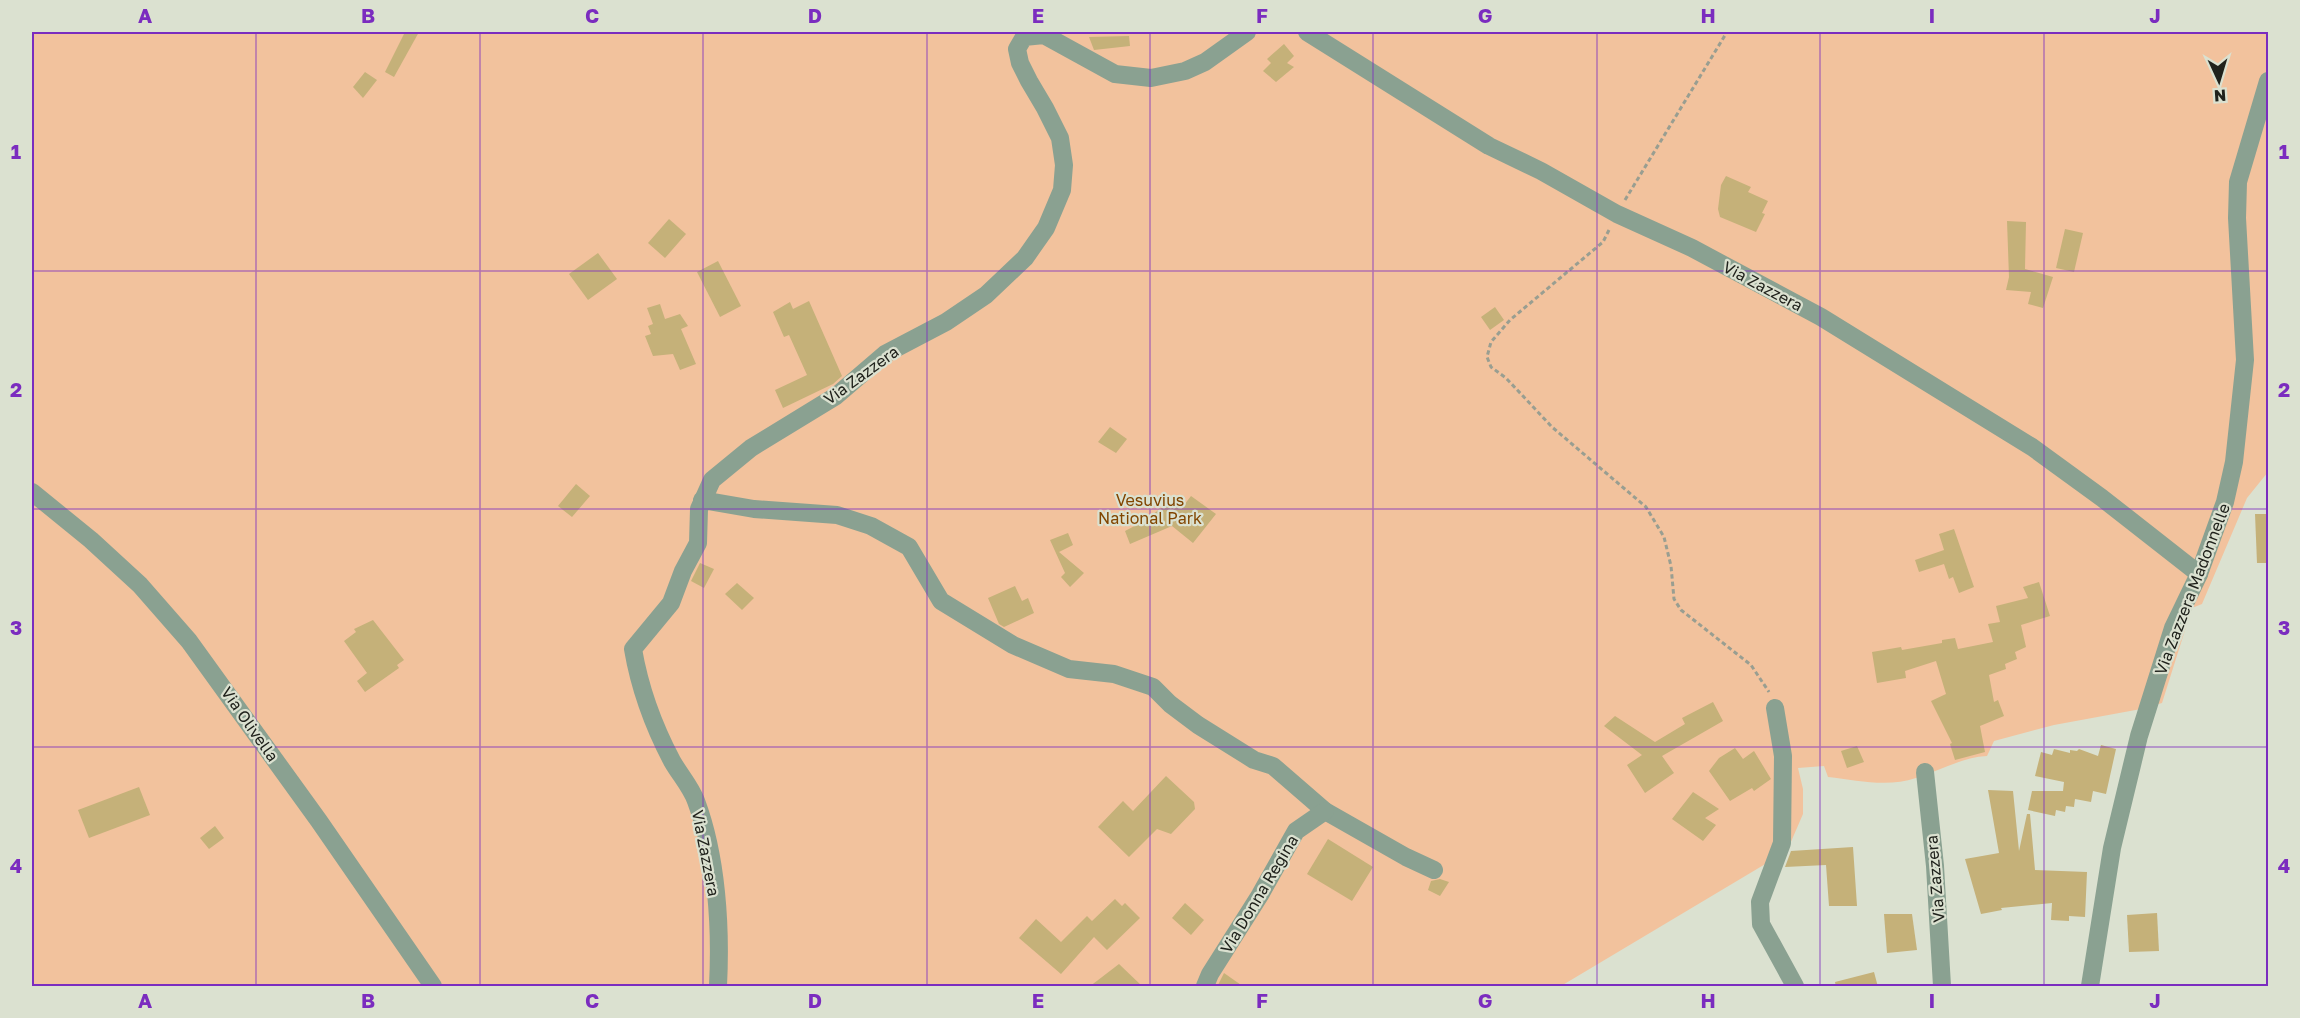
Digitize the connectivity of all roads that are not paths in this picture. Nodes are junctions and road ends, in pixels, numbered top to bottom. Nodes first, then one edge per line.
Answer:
1 (1247, 32) edge
2 (1307, 32) edge
3 (2268, 81) edge
4 (32, 492) edge
5 (702, 500) junction
6 (2199, 574) junction
7 (1775, 708) road end
8 (1925, 772) dead end
9 (1325, 811) junction
10 (1434, 870) dead end
11 (433, 987) edge
12 (718, 987) edge
13 (1205, 987) edge
14 (1795, 987) edge
15 (1941, 987) edge
16 (2090, 987) edge

1 - 5 street, Via Zazzera
2 - 6 street, Via Zazzera
3 - 6 street, Via Zazzera Madonnelle
4 - 11 street, Via Olivella
5 - 9 street
5 - 12 street, Via Zazzera
6 - 16 street, Via Zazzera Madonnelle
7 - 14 street
8 - 15 street, Via Zazzera
9 - 10 street
9 - 13 street, Via Donna Regina

